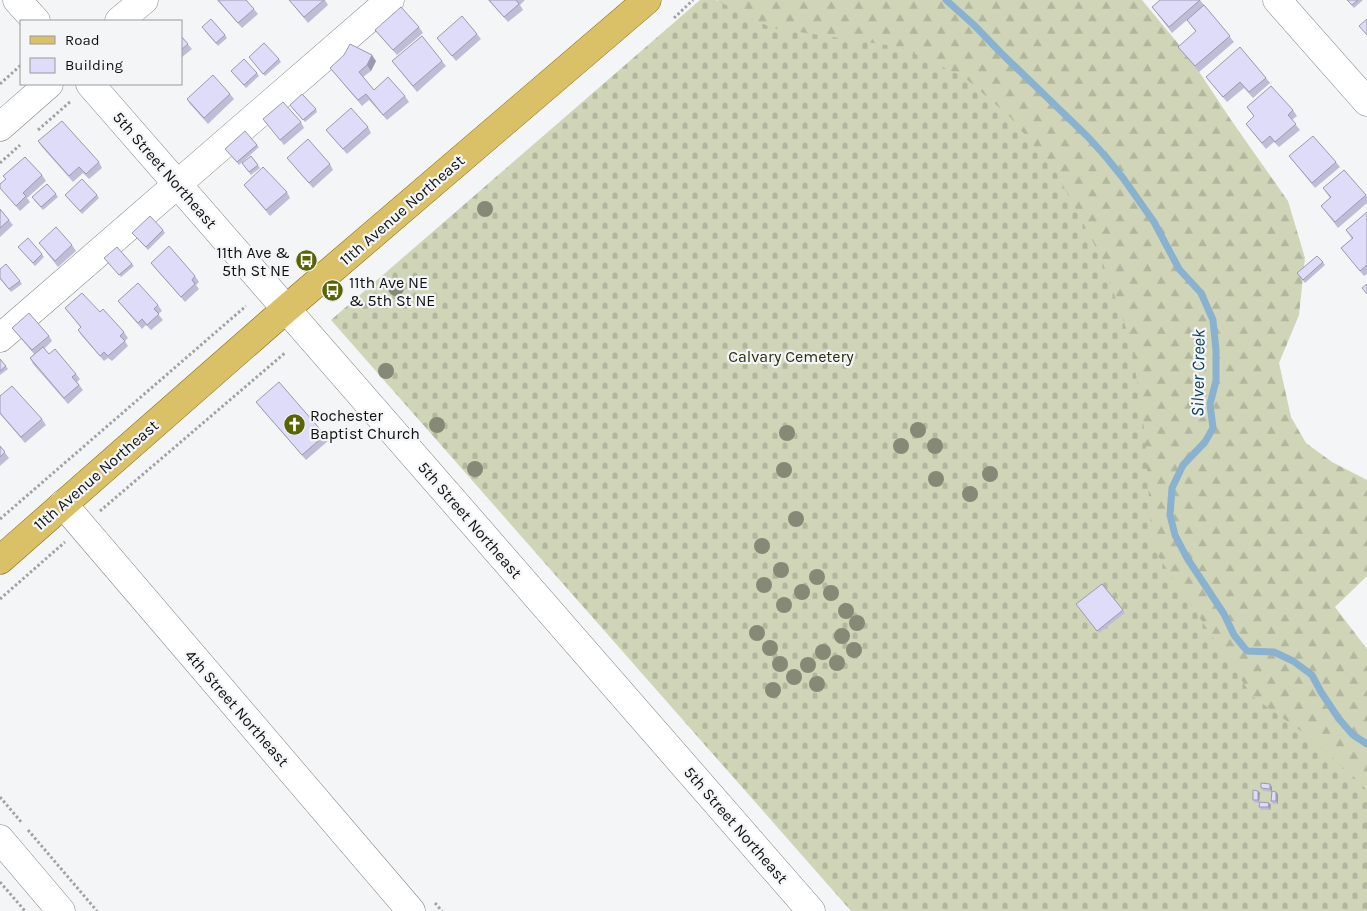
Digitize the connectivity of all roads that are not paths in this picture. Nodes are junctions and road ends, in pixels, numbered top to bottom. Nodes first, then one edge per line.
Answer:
1 (17, 0) edge
2 (144, 0) edge
3 (390, 0) edge
4 (647, 0) edge
5 (1277, 0) edge
6 (35, 20) edge
7 (120, 20) edge
8 (48, 85) edge
9 (91, 85) edge
10 (1367, 102) edge
11 (0, 126) edge
12 (177, 183) junction
13 (286, 309) junction
14 (0, 338) edge
15 (63, 504) junction
16 (0, 560) edge
17 (0, 839) edge
18 (61, 911) edge
19 (411, 911) edge
20 (811, 911) edge

1 - 6 street
2 - 7 street
3 - 12 street
4 - 13 main road, 11th Avenue Northeast
5 - 10 street
8 - 11 street
9 - 12 street, 5th Street Northeast
12 - 13 street, 5th Street Northeast
12 - 14 street
13 - 15 main road, 11th Avenue Northeast
13 - 20 street, 5th Street Northeast
15 - 16 main road, 11th Avenue Northeast
15 - 19 street, 4th Street Northeast
17 - 18 street

